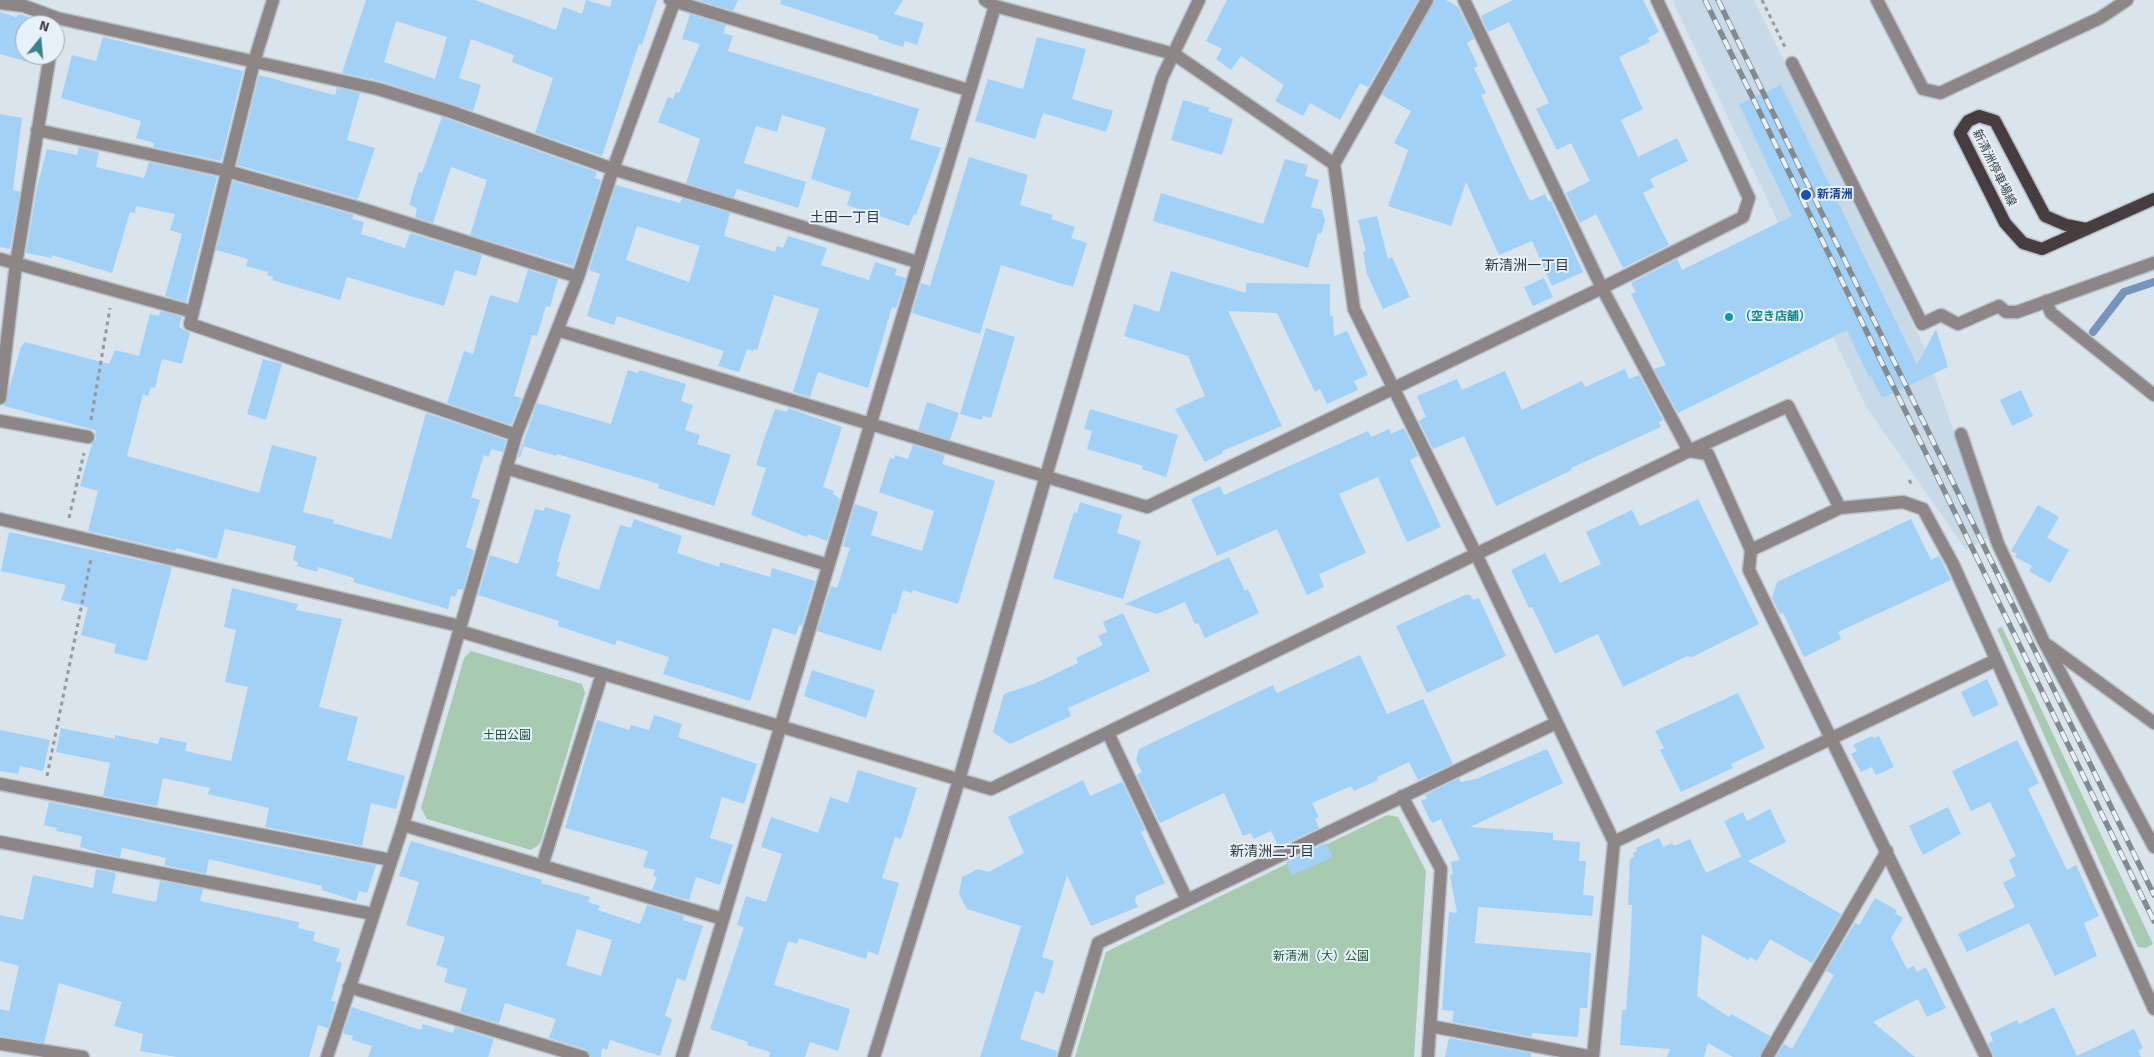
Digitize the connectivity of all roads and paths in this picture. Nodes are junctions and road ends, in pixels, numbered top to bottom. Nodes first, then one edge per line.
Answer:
1 (273, 0) edge
2 (673, 0) edge
3 (1199, 0) edge
4 (1427, 0) edge
5 (1464, 0) edge
6 (1656, 0) edge
7 (1762, 0) edge
8 (1877, 0) edge
9 (2126, 0) edge
10 (0, 3) edge
11 (24, 3) edge
12 (990, 3) edge
13 (43, 15) edge
14 (65, 25) edge
15 (1174, 54) junction
16 (254, 62) junction
17 (1792, 63) joint
18 (48, 65) edge
19 (968, 90) junction
20 (37, 130) junction
21 (1334, 164) junction
22 (613, 169) junction
23 (227, 171) junction
24 (2154, 199) edge
25 (2086, 229) junction
26 (0, 259) edge
27 (917, 262) junction
28 (2154, 263) edge
29 (16, 264) junction
30 (578, 277) junction
31 (1602, 288) junction
32 (113, 290) junction
33 (2046, 301) junction
34 (193, 312) junction
35 (557, 330) junction
36 (1393, 387) junction
37 (2154, 394) edge
38 (0, 398) edge
39 (0, 420) edge
40 (869, 425) junction
41 (1961, 434) dead end
42 (516, 435) junction
43 (88, 437) junction
44 (1689, 452) junction
45 (506, 468) junction
46 (1046, 476) junction
47 (1840, 508) junction
48 (0, 519) edge
49 (65, 534) junction
50 (95, 541) junction
51 (1751, 550) junction
52 (1476, 554) junction
53 (828, 565) junction
54 (459, 629) junction
55 (2046, 643) junction
56 (1996, 660) junction
57 (602, 674) junction
58 (1556, 723) junction
59 (2154, 723) edge
60 (780, 728) junction
61 (1108, 733) junction
62 (1830, 740) junction
63 (960, 780) junction
64 (0, 784) edge
65 (44, 792) junction
66 (1402, 796) junction
67 (403, 825) junction
68 (0, 842) edge
69 (1614, 842) junction
70 (2154, 847) edge
71 (1887, 851) junction
72 (391, 860) junction
73 (542, 866) junction
74 (1187, 900) junction
75 (372, 914) junction
76 (723, 918) junction
77 (349, 987) junction
78 (2154, 1009) edge
79 (1430, 1026) junction
80 (0, 1044) edge
81 (83, 1057) edge
82 (327, 1057) edge
83 (583, 1057) edge
84 (682, 1057) edge
85 (874, 1057) edge
86 (1064, 1057) edge
87 (1428, 1057) edge
88 (1593, 1057) edge
89 (1768, 1057) edge
90 (1986, 1057) edge

1 - 16 street
2 - 19 street
2 - 22 street
3 - 15 street
4 - 21 street
5 - 31 street
6 - 31 street
7 - 17 path
8 - 9 street
10 - 11 street
11 - 13 street
12 - 15 street
12 - 19 street
14 - 16 street
15 - 21 street
15 - 46 street
16 - 22 street
16 - 23 street
17 - 33 street
18 - 20 street
19 - 27 street
20 - 23 street
20 - 29 street
21 - 36 street
22 - 27 street
22 - 30 street
23 - 30 street
23 - 34 street
24 - 25 main road, 新清洲停車場線
25 - 25 main road, 新清洲停車場線
26 - 29 street
27 - 40 street
28 - 33 street
29 - 32 street
29 - 38 street
30 - 35 street
31 - 36 street
31 - 44 street
32 - 34 street
32 - 43 path
33 - 37 street
34 - 42 street
35 - 40 street
35 - 42 street
36 - 46 street
36 - 52 street
39 - 43 street
40 - 46 street
40 - 53 street
41 - 55 street
42 - 45 street
43 - 49 path
44 - 47 street
44 - 51 street
44 - 52 street
45 - 53 street
45 - 54 street
46 - 63 street
47 - 51 street
47 - 56 street
48 - 49 street
49 - 50 street
50 - 54 street
50 - 65 path
51 - 62 street
52 - 58 street
52 - 61 street
53 - 60 street
54 - 57 street
54 - 67 street
55 - 59 street
55 - 70 street
56 - 62 street
56 - 78 street
57 - 60 street
57 - 73 street
58 - 66 street
58 - 69 street
60 - 63 street
60 - 76 street
61 - 63 street
61 - 74 street
62 - 69 street
62 - 71 street
63 - 85 street
64 - 65 street
65 - 72 street
66 - 74 street
66 - 79 street
67 - 72 street
67 - 73 street
68 - 75 street
69 - 88 street
71 - 89 street
71 - 90 street
72 - 75 street
73 - 76 street
74 - 86 street
75 - 77 street
76 - 84 street
77 - 82 street
77 - 83 street
79 - 87 street
79 - 88 street
80 - 81 street

